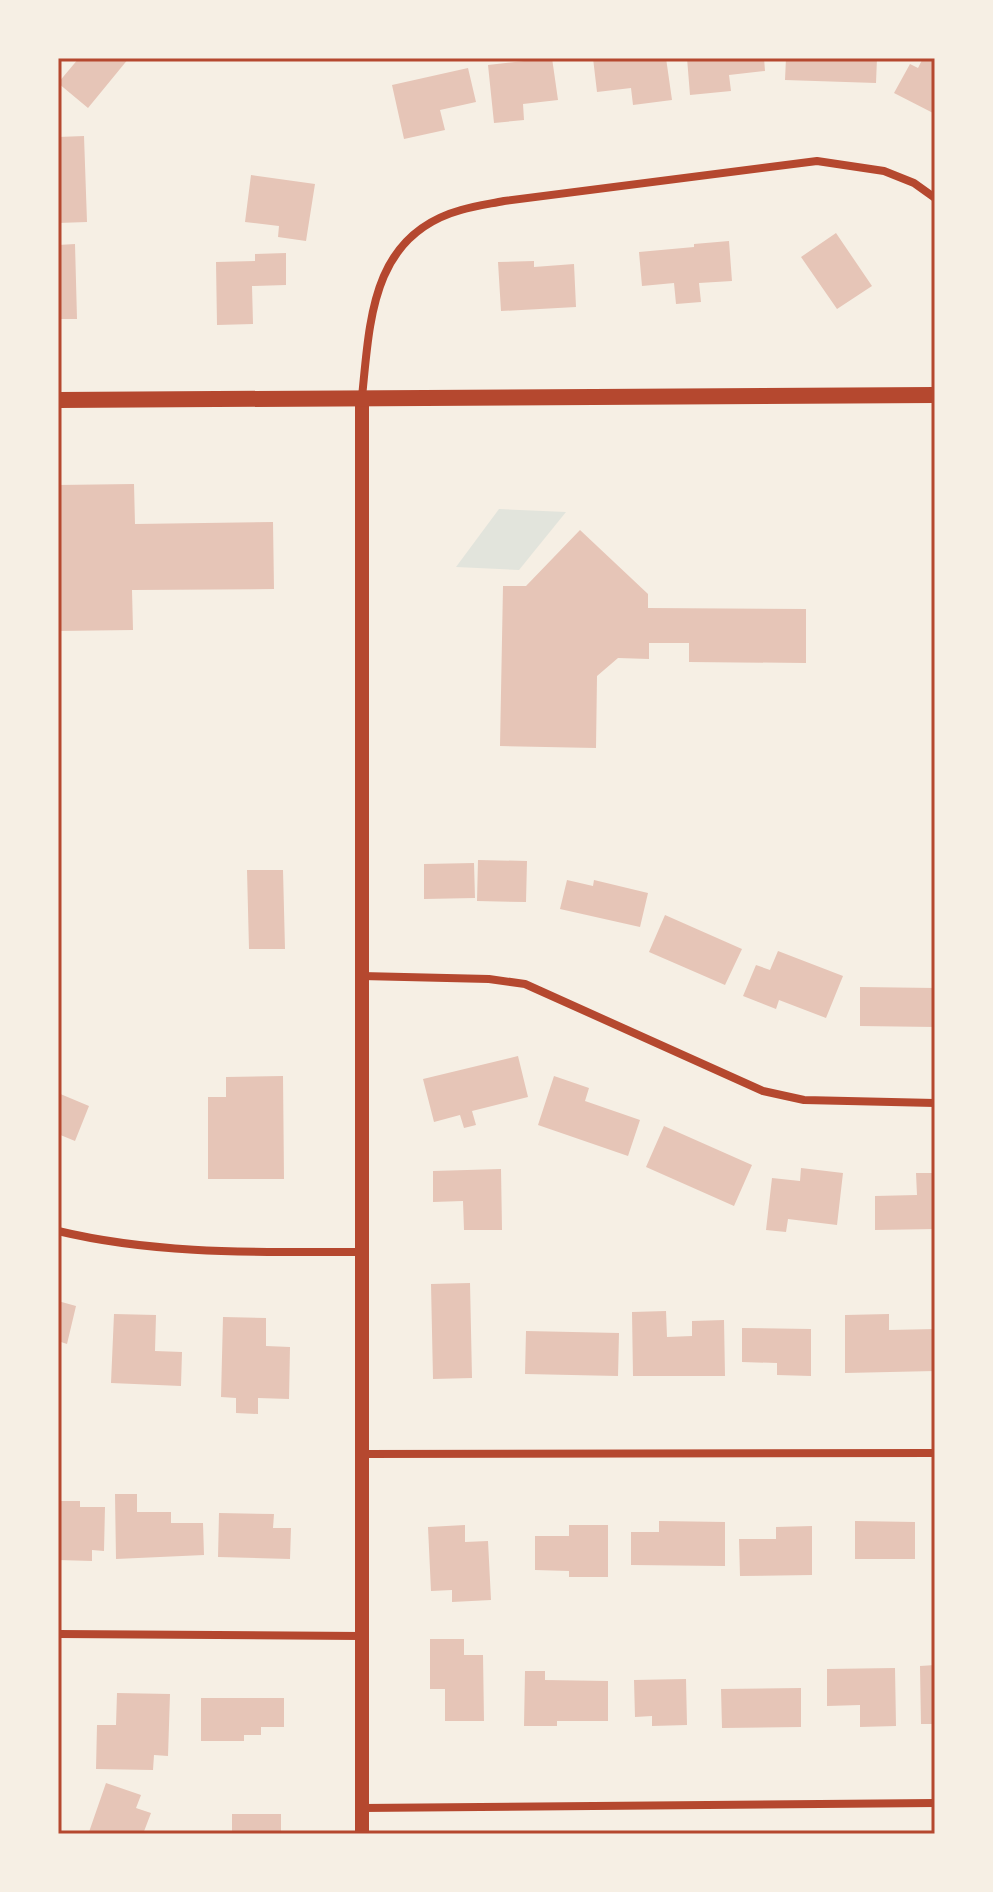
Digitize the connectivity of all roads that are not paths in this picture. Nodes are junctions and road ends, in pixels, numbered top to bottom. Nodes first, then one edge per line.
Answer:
1 (935, 198) edge
2 (935, 395) edge
3 (362, 397) junction
4 (58, 400) edge
5 (362, 976) junction
6 (935, 1103) edge
7 (58, 1231) edge
8 (361, 1252) junction
9 (935, 1453) edge
10 (363, 1454) junction
11 (58, 1634) edge
12 (361, 1636) junction
13 (935, 1803) edge
14 (362, 1808) junction
15 (362, 1834) edge

1 - 3 street
2 - 3 main road
3 - 4 main road
3 - 5 street
5 - 6 street
5 - 8 street
7 - 8 street
8 - 10 street
9 - 10 street
10 - 12 street
11 - 12 street
12 - 14 street
13 - 14 street
14 - 15 street

